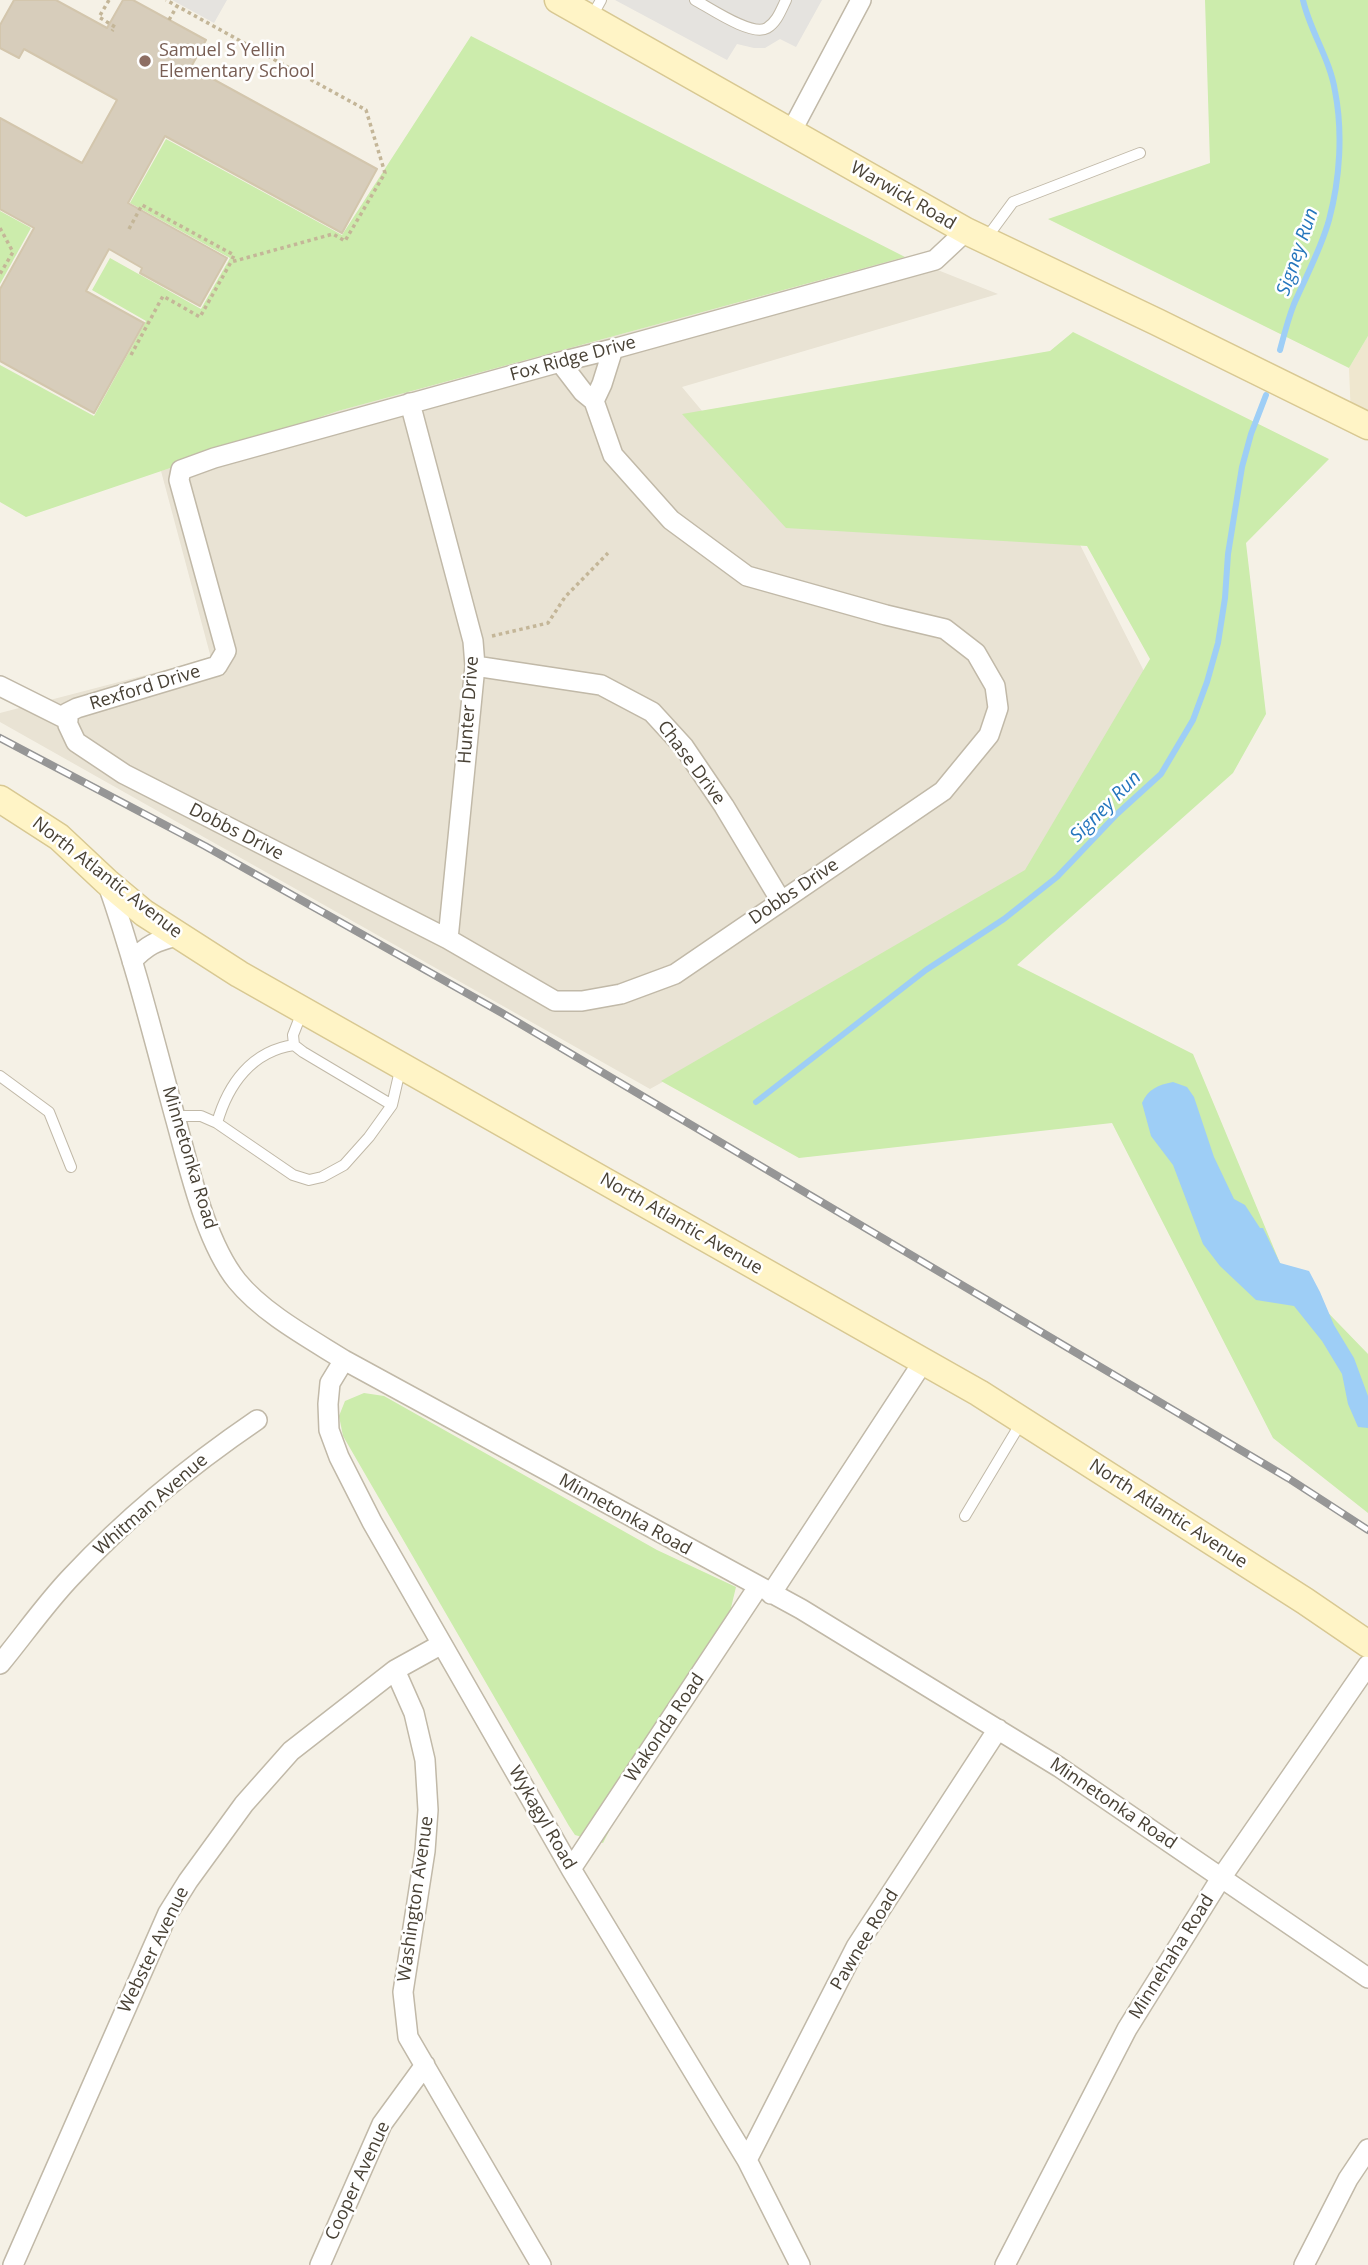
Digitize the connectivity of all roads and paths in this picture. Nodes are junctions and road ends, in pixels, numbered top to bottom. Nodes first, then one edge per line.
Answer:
1 (108, 0) edge
2 (166, 0) edge
3 (558, 0) edge
4 (695, 0) edge
5 (786, 0) edge
6 (861, 0) edge
7 (177, 6) junction
8 (596, 9) edge
9 (169, 20) dead end
10 (112, 31) dead end
11 (791, 132) junction
12 (1140, 153) dead end
13 (0, 228) edge
14 (129, 229) dead end
15 (975, 236) junction
16 (231, 261) junction
17 (0, 274) edge
18 (613, 349) junction
19 (131, 355) dead end
20 (560, 362) junction
21 (594, 401) junction
22 (410, 403) junction
23 (1368, 426) edge
24 (179, 481) joint
25 (608, 553) dead end
26 (473, 641) junction
27 (475, 666) junction
28 (0, 686) edge
29 (69, 726) junction
30 (0, 799) edge
31 (107, 882) junction
32 (781, 901) junction
33 (177, 936) junction
34 (448, 939) junction
35 (132, 961) junction
36 (303, 1011) junction
37 (294, 1045) junction
38 (401, 1066) junction
39 (0, 1076) edge
40 (392, 1105) junction
41 (175, 1116) junction
42 (217, 1123) junction
43 (71, 1167) dead end
44 (344, 1360) junction
45 (923, 1362) junction
46 (257, 1420) dead end
47 (1022, 1421) junction
48 (965, 1516) dead end
49 (764, 1591) junction
50 (442, 1644) junction
51 (1368, 1644) edge
52 (0, 1664) edge
53 (1368, 1665) edge
54 (395, 1671) junction
55 (998, 1729) junction
56 (571, 1869) junction
57 (1221, 1878) junction
58 (1368, 1978) edge
59 (425, 2065) junction
60 (1368, 2149) edge
61 (747, 2160) junction
62 (13, 2265) edge
63 (320, 2265) edge
64 (541, 2265) edge
65 (800, 2265) edge
66 (1004, 2265) edge
67 (1304, 2265) edge

1 - 10 path
2 - 7 path
3 - 8 street, Warwick Road
4 - 5 lane
6 - 11 street
7 - 9 path
7 - 16 path
8 - 11 street, Warwick Road
11 - 15 street, Warwick Road
12 - 15 lane
13 - 17 path
14 - 16 path
15 - 18 street, Fox Ridge Drive
15 - 23 street, Warwick Road
16 - 19 path
18 - 20 street, Fox Ridge Drive
18 - 21 street
20 - 21 street, Dobbs Drive
20 - 22 street, Fox Ridge Drive
21 - 32 street, Dobbs Drive
22 - 24 street, Fox Ridge Drive
22 - 26 street, Hunter Drive
24 - 29 street, Rexford Drive
25 - 26 path
26 - 27 street, Hunter Drive
27 - 32 street, Chase Drive
27 - 34 street, Hunter Drive
28 - 29 street, Dobbs Drive
29 - 34 street, Dobbs Drive
30 - 31 street, North Atlantic Avenue
31 - 33 street, North Atlantic Avenue
31 - 35 street, Minnetonka Road
32 - 34 street, Dobbs Drive
33 - 35 street
33 - 36 street, North Atlantic Avenue
35 - 41 street, Minnetonka Road
36 - 37 lane
36 - 38 street, North Atlantic Avenue
37 - 40 lane
37 - 42 lane
38 - 40 lane
38 - 45 street, North Atlantic Avenue
39 - 43 lane
40 - 42 lane
41 - 42 lane
41 - 44 street, Minnetonka Road
44 - 49 street, Minnetonka Road
44 - 50 street, Wykagyl Road
45 - 47 street, North Atlantic Avenue
45 - 49 street, Wakonda Road
46 - 52 street, Whitman Avenue
47 - 48 lane
47 - 51 street, North Atlantic Avenue
49 - 55 street, Minnetonka Road
49 - 56 street, Wakonda Road
50 - 54 street, Webster Avenue
50 - 56 street, Wykagyl Road
53 - 57 street, Minnehaha Road
54 - 59 street, Washington Avenue
54 - 62 street, Webster Avenue
55 - 57 street, Minnetonka Road
55 - 61 street, Pawnee Road
56 - 61 street, Wykagyl Road
57 - 58 street, Minnetonka Road
57 - 66 street, Minnehaha Road
59 - 63 street, Cooper Avenue
59 - 64 street, Washington Avenue
60 - 67 street
61 - 65 street, Wykagyl Road

